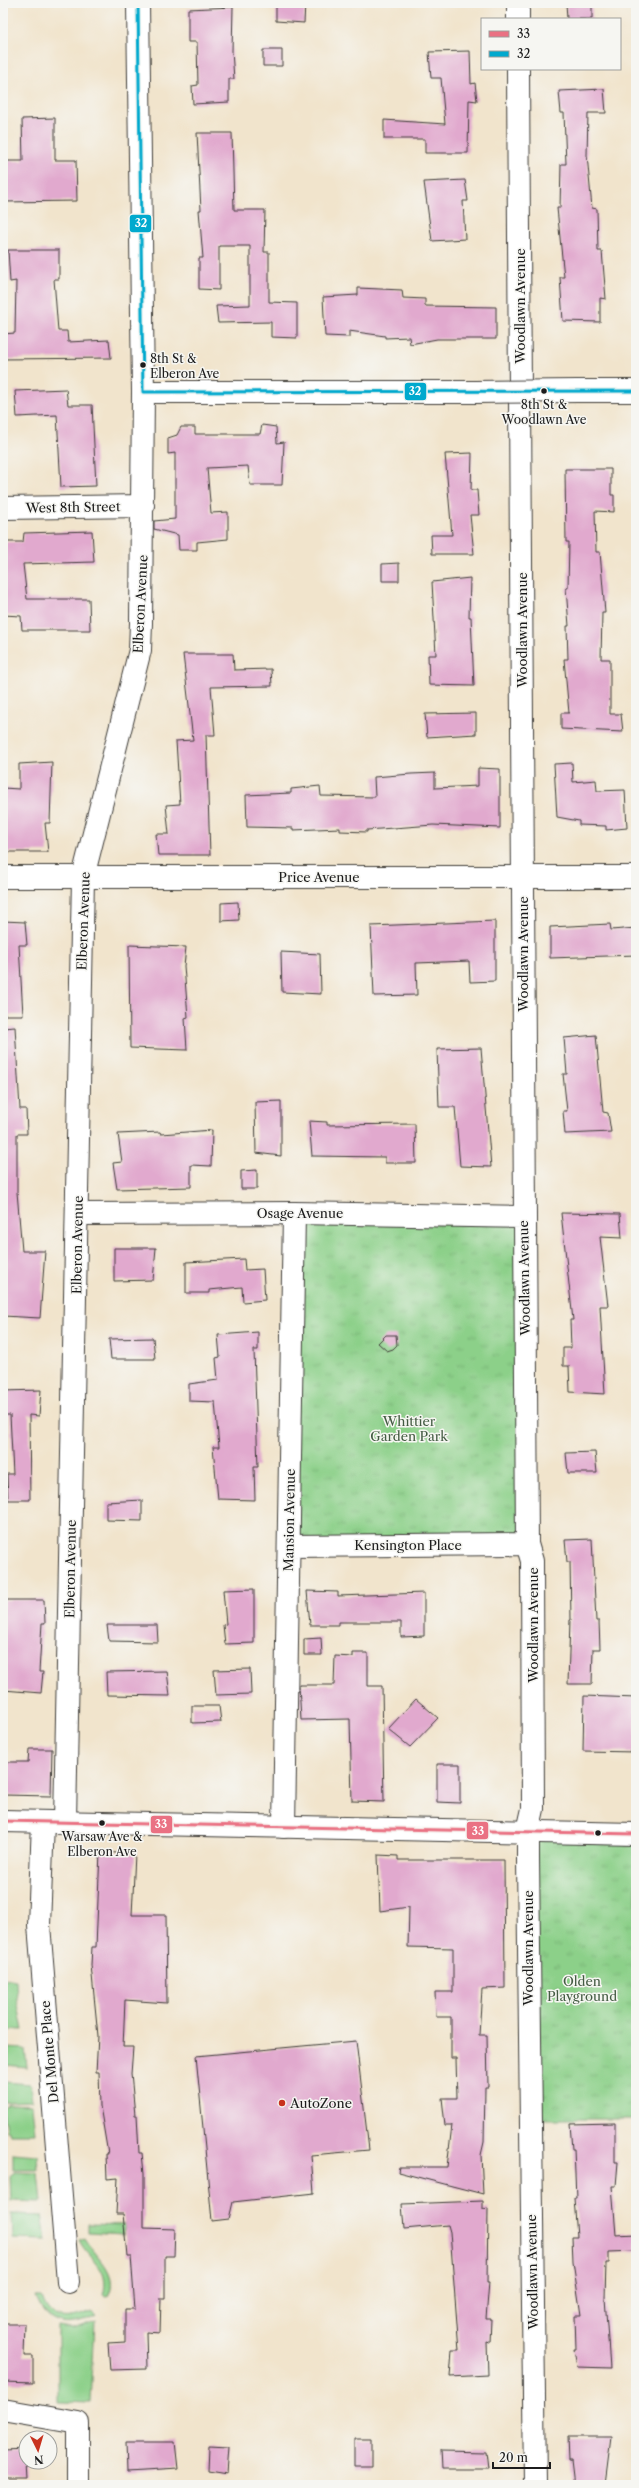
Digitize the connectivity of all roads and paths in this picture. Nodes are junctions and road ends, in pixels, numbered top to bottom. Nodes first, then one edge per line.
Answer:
1 (138, 3) edge
2 (518, 3) edge
3 (518, 18) edge
4 (518, 70) edge
5 (636, 391) edge
6 (143, 392) junction
7 (143, 506) junction
8 (3, 508) edge
9 (83, 876) junction
10 (523, 877) junction
11 (636, 877) edge
12 (3, 878) edge
13 (294, 1213) junction
14 (77, 1214) junction
15 (524, 1217) junction
16 (527, 1544) junction
17 (289, 1546) junction
18 (3, 1821) edge
19 (43, 1822) junction
20 (65, 1822) junction
21 (284, 1827) junction
22 (528, 1831) junction
23 (636, 1834) edge
24 (68, 2282) dead end
25 (3, 2410) edge
26 (78, 2485) edge
27 (535, 2485) edge

1 - 6 street, Elberon Avenue
2 - 3 street
4 - 10 street, Woodlawn Avenue
5 - 6 street, bridge
6 - 7 street, Elberon Avenue
7 - 8 street, West 8th Street
7 - 9 street, Elberon Avenue
9 - 10 street, Price Avenue
9 - 12 street, Price Avenue
9 - 14 street, Elberon Avenue
10 - 11 street, Price Avenue
10 - 15 street, Woodlawn Avenue
13 - 14 street, Osage Avenue
13 - 15 street, Osage Avenue
13 - 17 street, Mansion Avenue
14 - 20 street, Elberon Avenue
15 - 16 street, Woodlawn Avenue
16 - 17 street, Kensington Place
16 - 22 street, Woodlawn Avenue
17 - 21 street, Mansion Avenue
18 - 19 street
19 - 20 street
19 - 24 street, Del Monte Place
20 - 21 street
21 - 22 street
22 - 23 street
22 - 27 street, Woodlawn Avenue
25 - 26 street

